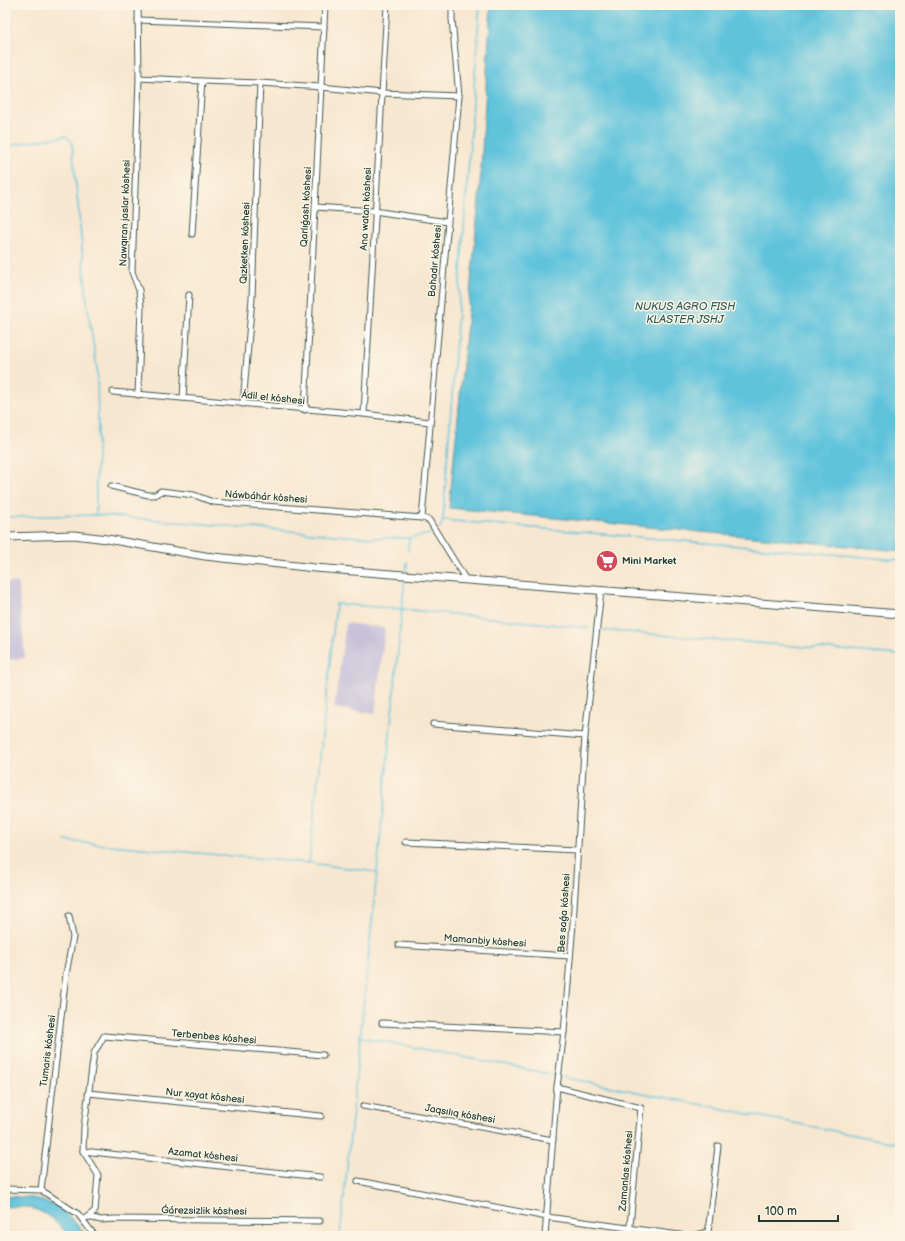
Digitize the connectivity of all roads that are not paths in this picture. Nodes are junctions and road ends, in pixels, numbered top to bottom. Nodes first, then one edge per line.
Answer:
1 (138, 5) edge
2 (325, 5) edge
3 (387, 5) edge
4 (452, 5) edge
5 (138, 20) junction
6 (324, 27) junction
7 (139, 78) junction
8 (202, 82) junction
9 (260, 82) junction
10 (321, 87) junction
11 (382, 93) junction
12 (459, 96) junction
13 (315, 207) junction
14 (374, 211) junction
15 (447, 222) junction
16 (192, 234) dead end
17 (189, 295) dead end
18 (113, 392) dead end
19 (138, 394) junction
20 (183, 398) junction
21 (243, 404) junction
22 (305, 410) junction
23 (364, 414) junction
24 (430, 422) junction
25 (111, 486) dead end
26 (422, 518) junction
27 (5, 537) edge
28 (466, 580) junction
29 (601, 590) junction
30 (900, 614) edge
31 (433, 724) dead end
32 (585, 736) junction
33 (406, 842) dead end
34 (577, 850) junction
35 (69, 916) dead end
36 (399, 945) dead end
37 (570, 956) junction
38 (382, 1024) dead end
39 (564, 1032) junction
40 (323, 1055) dead end
41 (557, 1087) junction
42 (88, 1093) junction
43 (363, 1106) dead end
44 (321, 1116) dead end
45 (553, 1140) junction
46 (718, 1146) dead end
47 (83, 1151) junction
48 (320, 1177) dead end
49 (358, 1181) dead end
50 (5, 1189) edge
51 (41, 1190) junction
52 (547, 1217) junction
53 (86, 1218) junction
54 (320, 1221) dead end
55 (630, 1228) junction
56 (95, 1236) edge
57 (545, 1236) edge
58 (629, 1236) edge
59 (687, 1236) edge
60 (693, 1236) edge

1 - 5 street, Nawqıran jaslar kóshesi
2 - 6 street, Qarlıǵash kóshesi
3 - 11 street, Ana watan kóshesi
4 - 12 street, Bahadır kóshesi
5 - 6 street
5 - 7 street, Nawqıran jaslar kóshesi
6 - 10 street, Qarlıǵash kóshesi
7 - 8 street
7 - 19 street, Nawqıran jaslar kóshesi
8 - 9 street
8 - 16 street
9 - 10 street
9 - 21 street, Qızketken kóshesi
10 - 11 street
10 - 13 street, Qarlıǵash kóshesi
11 - 12 street
11 - 14 street, Ana watan kóshesi
12 - 15 street, Bahadır kóshesi
13 - 14 street
13 - 22 street, Qarlıǵash kóshesi
14 - 15 street
14 - 23 street, Ana watan kóshesi
15 - 24 street, Bahadır kóshesi
17 - 20 street
18 - 19 street, Ádil el kóshesi
19 - 20 street, Ádil el kóshesi
20 - 21 street, Ádil el kóshesi
21 - 22 street, Ádil el kóshesi
22 - 23 street, Ádil el kóshesi
23 - 24 street, Ádil el kóshesi
24 - 26 street, Bahadır kóshesi
25 - 26 street, Náwbáhár kóshesi
26 - 28 street
27 - 28 main road
28 - 29 main road
29 - 30 main road
29 - 32 street, Bes saǵa kóshesi
31 - 32 street
32 - 34 street, Bes saǵa kóshesi
33 - 34 street
34 - 37 street, Bes saǵa kóshesi
35 - 51 street, Tumaris kóshesi
36 - 37 street, Mamanbiy kóshesi
37 - 39 street, Bes saǵa kóshesi
38 - 39 street
39 - 41 street, Bes saǵa kóshesi
40 - 42 street, Terbenbes kóshesi
41 - 45 street, Bes saǵa kóshesi
41 - 55 street, Zamanlas kóshesi
42 - 44 street, Nur xayat kóshesi
42 - 47 street
43 - 45 street, Jaqsılıq kóshesi
45 - 52 street, Bes saǵa kóshesi
46 - 60 street
47 - 48 street, Azamat kóshesi
47 - 53 street
49 - 52 street
50 - 51 street
51 - 53 street
52 - 55 street
52 - 57 street, Bes saǵa kóshesi
53 - 54 street, Ǵárezsizlik kóshesi
53 - 56 street
55 - 58 street, Zamanlas kóshesi
55 - 59 street

